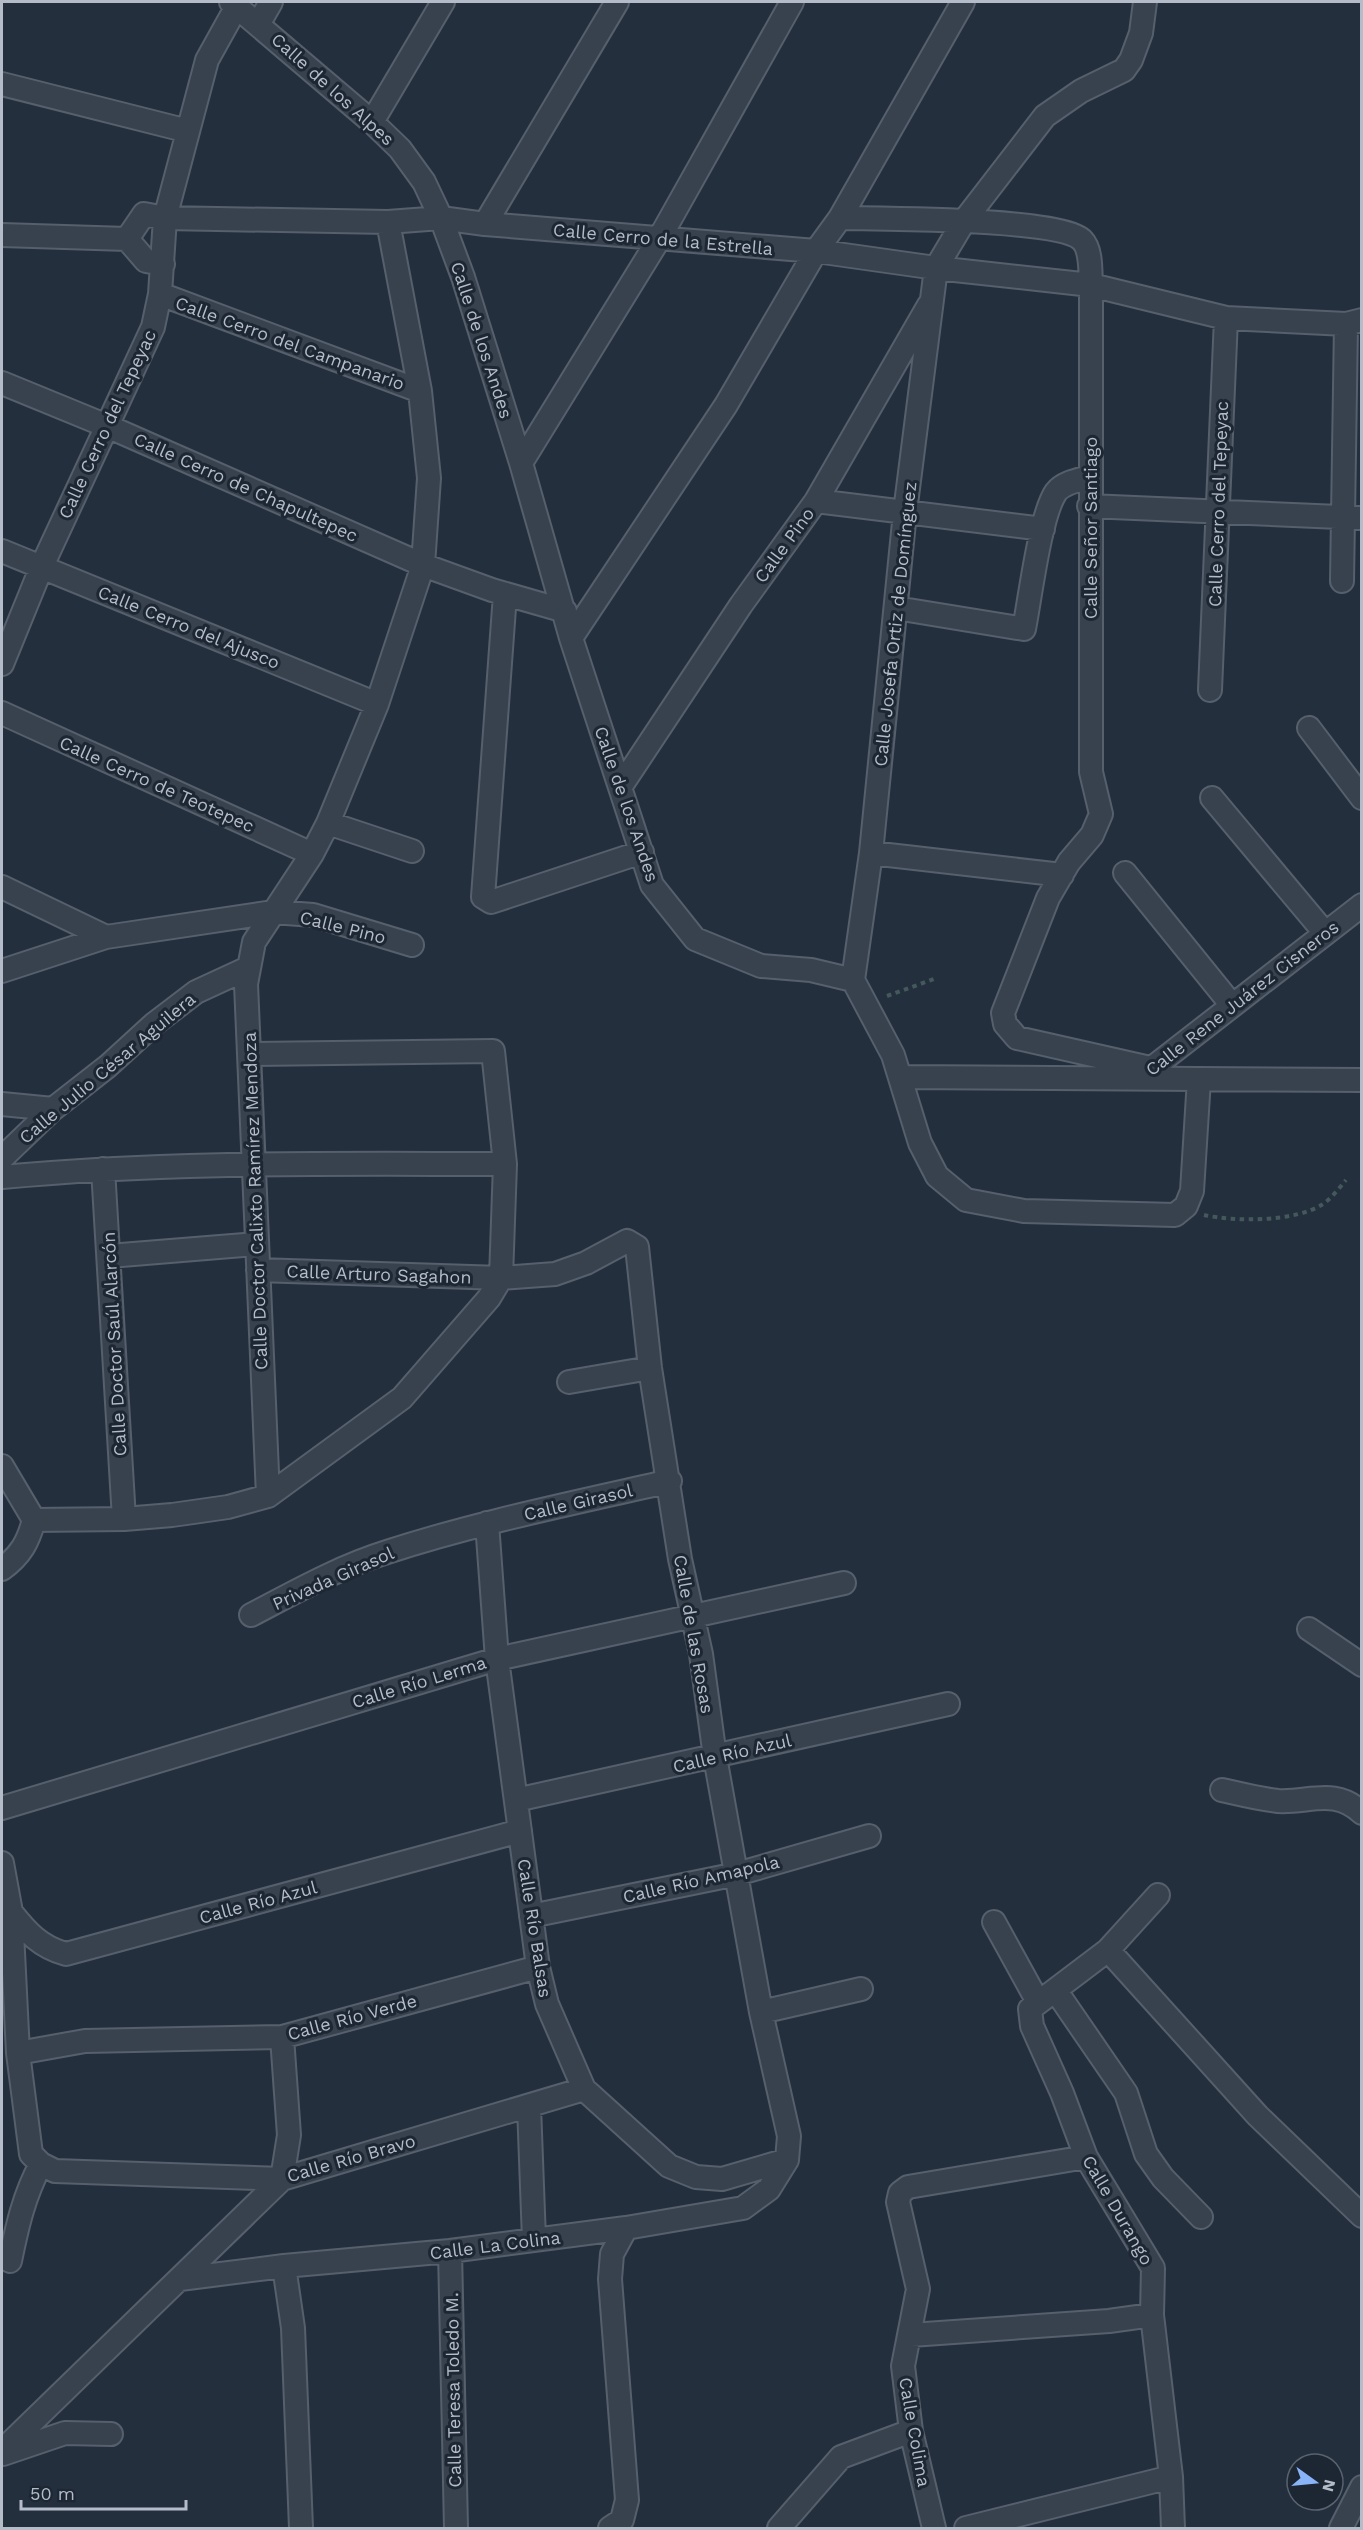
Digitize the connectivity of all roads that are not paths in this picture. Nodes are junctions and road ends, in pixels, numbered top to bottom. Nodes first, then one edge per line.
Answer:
1 (271, 2) edge
2 (443, 2) edge
3 (617, 2) edge
4 (792, 2) edge
5 (963, 2) edge
6 (1145, 2) edge
7 (234, 4) edge
8 (259, 23) junction
9 (2, 84) edge
10 (372, 122) junction
11 (188, 131) junction
12 (165, 218) junction
13 (441, 218) junction
14 (840, 218) junction
15 (964, 221) junction
16 (388, 222) junction
17 (485, 224) junction
18 (2, 235) edge
19 (128, 239) junction
20 (659, 239) junction
21 (816, 251) junction
22 (163, 264) junction
23 (936, 268) junction
24 (1091, 285) junction
25 (160, 294) junction
26 (934, 296) junction
27 (1226, 318) junction
28 (1354, 322) edge
29 (2, 383) edge
30 (420, 391) junction
31 (106, 426) junction
32 (521, 463) junction
33 (1090, 477) junction
34 (816, 501) junction
35 (1089, 506) junction
36 (905, 512) junction
37 (1217, 512) junction
38 (1353, 518) edge
39 (1043, 529) junction
40 (2, 551) edge
41 (423, 565) junction
42 (42, 566) junction
43 (1342, 581) dead end
44 (505, 594) junction
45 (896, 608) junction
46 (565, 610) junction
47 (571, 638) junction
48 (2, 664) edge
49 (1210, 690) dead end
50 (377, 704) junction
51 (2, 713) edge
52 (1309, 728) dead end
53 (621, 786) junction
54 (1212, 798) dead end
55 (1362, 798) edge
56 (328, 823) junction
57 (412, 851) dead end
58 (642, 852) junction
59 (871, 853) junction
60 (312, 854) junction
61 (1125, 873) dead end
62 (1062, 875) junction
63 (2, 887) edge
64 (1362, 905) edge
65 (273, 912) junction
66 (1325, 933) junction
67 (106, 937) junction
68 (412, 945) dead end
69 (248, 968) junction
70 (2, 971) edge
71 (854, 980) junction
72 (1232, 1004) junction
73 (249, 1054) junction
74 (1143, 1074) junction
75 (902, 1077) junction
76 (1199, 1079) junction
77 (1362, 1080) edge
78 (2, 1104) edge
79 (52, 1109) junction
80 (2, 1158) edge
81 (252, 1164) junction
82 (505, 1164) junction
83 (103, 1169) junction
84 (2, 1177) edge
85 (257, 1245) junction
86 (109, 1256) junction
87 (258, 1270) junction
88 (501, 1278) junction
89 (650, 1368) junction
90 (569, 1382) dead end
91 (2, 1466) edge
92 (670, 1481) junction
93 (268, 1496) junction
94 (124, 1519) junction
95 (34, 1520) junction
96 (487, 1523) junction
97 (2, 1569) edge
98 (844, 1583) dead end
99 (251, 1615) dead end
100 (693, 1618) junction
101 (1309, 1629) dead end
102 (497, 1659) junction
103 (1362, 1665) edge
104 (948, 1704) dead end
105 (715, 1757) junction
106 (1222, 1790) dead end
107 (516, 1800) junction
108 (2, 1808) edge
109 (1362, 1814) edge
110 (520, 1831) junction
111 (869, 1836) dead end
112 (2, 1863) edge
113 (737, 1874) junction
114 (1158, 1894) dead end
115 (11, 1912) junction
116 (531, 1916) junction
117 (994, 1922) dead end
118 (1108, 1950) junction
119 (538, 1967) junction
120 (861, 1989) dead end
121 (1041, 2000) junction
122 (761, 2012) junction
123 (282, 2037) junction
124 (18, 2053) junction
125 (584, 2089) junction
126 (529, 2106) junction
127 (1086, 2157) junction
128 (787, 2160) junction
129 (41, 2164) junction
130 (282, 2179) junction
131 (1362, 2216) edge
132 (1201, 2217) dead end
133 (626, 2228) junction
134 (534, 2240) junction
135 (450, 2251) junction
136 (10, 2261) dead end
137 (284, 2265) junction
138 (180, 2279) junction
139 (1152, 2315) junction
140 (911, 2335) junction
141 (911, 2431) junction
142 (111, 2434) dead end
143 (2, 2453) edge
144 (1171, 2477) junction
145 (1362, 2487) edge
146 (616, 2524) edge
147 (301, 2529) edge
148 (456, 2529) edge
149 (779, 2529) edge
150 (934, 2529) edge
151 (966, 2529) edge
152 (1173, 2529) edge
153 (1341, 2529) edge

1 - 8 street
2 - 10 street
3 - 17 street
4 - 20 street
5 - 14 street
6 - 15 street
7 - 8 street, Calle de los Alpes
7 - 11 street, Calle Cerro del Tepeyac
8 - 10 street, Calle de los Alpes
9 - 11 street
10 - 13 street, Calle de los Alpes
11 - 12 street, Calle Cerro del Tepeyac
12 - 16 street, Calle Cerro de la Estrella
12 - 19 street, Calle Cerro de la Estrella
12 - 22 street, Calle Cerro del Tepeyac
13 - 16 street, Calle Cerro de la Estrella
13 - 17 street, Calle Cerro de la Estrella
13 - 32 street, Calle de los Andes
14 - 15 street
14 - 21 street
15 - 23 street
15 - 24 street, Calle Señor Santiago
16 - 30 street
17 - 20 street, Calle Cerro de la Estrella
18 - 19 street
19 - 22 street
20 - 21 street, Calle Cerro de la Estrella
20 - 32 street
21 - 23 street, Calle Cerro de la Estrella
21 - 47 street
22 - 25 street, Calle Cerro del Tepeyac
23 - 24 street, Calle Cerro de la Estrella
23 - 26 street, Calle Josefa Ortiz de Domínguez
24 - 27 street, Calle Cerro de la Estrella
24 - 33 street, Calle Señor Santiago
25 - 30 street, Calle Cerro del Campanario
25 - 31 street, Calle Cerro del Tepeyac
26 - 34 street, Calle Pino
26 - 36 street, Calle Josefa Ortiz de Domínguez
27 - 28 street, Calle Cerro de la Estrella
27 - 37 street, Calle Cerro del Tepeyac
28 - 38 street
29 - 31 street, Calle Cerro de Chapultepec
30 - 41 street
31 - 41 street, Calle Cerro de Chapultepec
31 - 42 street, Calle Cerro del Tepeyac
32 - 46 street, Calle de los Andes
33 - 35 street, Calle Señor Santiago
33 - 39 street
34 - 36 street
34 - 53 street, Calle Pino
35 - 37 street
35 - 62 street, Calle Señor Santiago
36 - 39 street
36 - 45 street, Calle Josefa Ortiz de Domínguez
37 - 38 street
37 - 49 street, Calle Cerro del Tepeyac
38 - 43 street
39 - 45 street
40 - 42 street, Calle Cerro del Ajusco
41 - 44 street, Calle Cerro de Chapultepec
41 - 50 street
42 - 48 street, Calle Cerro del Tepeyac
42 - 50 street, Calle Cerro del Ajusco
44 - 46 street, Calle Cerro de Chapultepec
44 - 58 street
45 - 59 street, Calle Josefa Ortiz de Domínguez
46 - 47 street, Calle de los Andes
47 - 53 street, Calle de los Andes
50 - 56 street
51 - 60 street, Calle Cerro de Teotepec
52 - 55 street
53 - 58 street, Calle de los Andes
54 - 66 street
56 - 57 street
56 - 60 street
58 - 71 street, Calle de los Andes
59 - 62 street
59 - 71 street, Calle Josefa Ortiz de Domínguez
60 - 65 street
61 - 72 street
62 - 74 street, Calle Señor Santiago
63 - 67 street
64 - 66 street, Calle Rene Juárez Cisneros
65 - 67 street
65 - 68 street, Calle Pino
65 - 69 street, Calle Doctor Calixto Ramírez Mendoza
66 - 72 street, Calle Rene Juárez Cisneros
67 - 70 street
69 - 73 street, Calle Doctor Calixto Ramírez Mendoza
69 - 79 street, Calle Julio César Aguilera
71 - 75 street
72 - 74 street, Calle Rene Juárez Cisneros
73 - 81 street, Calle Doctor Calixto Ramírez Mendoza
73 - 82 street
74 - 75 street, Calle Rene Juárez Cisneros
74 - 76 street
75 - 76 street
76 - 77 street
78 - 79 street
79 - 80 street, Calle Julio César Aguilera
81 - 82 street
81 - 83 street
81 - 85 street, Calle Doctor Calixto Ramírez Mendoza
82 - 88 street
83 - 84 street
83 - 86 street, Calle Doctor Saúl Alarcón
85 - 86 street
85 - 87 street, Calle Doctor Calixto Ramírez Mendoza
86 - 94 street, Calle Doctor Saúl Alarcón
87 - 88 street, Calle Arturo Sagahon
87 - 93 street, Calle Doctor Calixto Ramírez Mendoza
88 - 89 street, Calle de las Rosas
88 - 93 street
89 - 90 street
89 - 92 street, Calle de las Rosas
91 - 95 street
92 - 96 street, Calle Girasol
92 - 100 street, Calle de las Rosas
93 - 94 street
94 - 95 street
95 - 97 street
96 - 99 street, Privada Girasol
96 - 102 street, Calle Río Balsas
98 - 100 street, Calle Río Lerma
100 - 102 street, Calle Río Lerma
100 - 105 street, Calle de las Rosas
101 - 103 street
102 - 107 street, Calle Río Balsas
102 - 108 street, Calle Río Lerma
104 - 105 street, Calle Río Azul
105 - 107 street, Calle Río Azul
105 - 113 street, Calle de las Rosas
106 - 109 street
107 - 110 street, Calle Río Balsas
110 - 115 street, Calle Río Azul
110 - 116 street, Calle Río Balsas
111 - 113 street, Calle Río Amapola
112 - 115 street
113 - 116 street, Calle Río Amapola
113 - 122 street, Calle de las Rosas
114 - 118 street
115 - 124 street
116 - 119 street, Calle Río Balsas
117 - 121 street
118 - 121 street
118 - 131 street
119 - 123 street, Calle Río Verde
119 - 125 street, Calle Río Balsas
120 - 122 street
121 - 127 street, Calle Durango
121 - 132 street
122 - 128 street, Calle de las Rosas
123 - 124 street, Calle Río Verde
123 - 130 street
124 - 129 street
125 - 126 street, Calle Río Bravo
125 - 128 street, Calle Río Balsas
126 - 130 street, Calle Río Bravo
126 - 134 street
127 - 139 street, Calle Durango
127 - 140 street, Calle Colima
128 - 133 street, Calle La Colina
129 - 130 street, Calle Río Bravo
129 - 136 street
130 - 138 street
133 - 134 street, Calle La Colina
133 - 146 street
134 - 135 street, Calle La Colina
135 - 137 street, Calle La Colina
135 - 148 street, Calle Teresa Toledo M.
137 - 138 street, Calle La Colina
137 - 147 street
138 - 143 street
139 - 140 street
139 - 144 street, Calle Durango
140 - 141 street, Calle Colima
141 - 149 street
141 - 150 street, Calle Colima
142 - 143 street
144 - 151 street
144 - 152 street, Calle Durango
145 - 153 street

